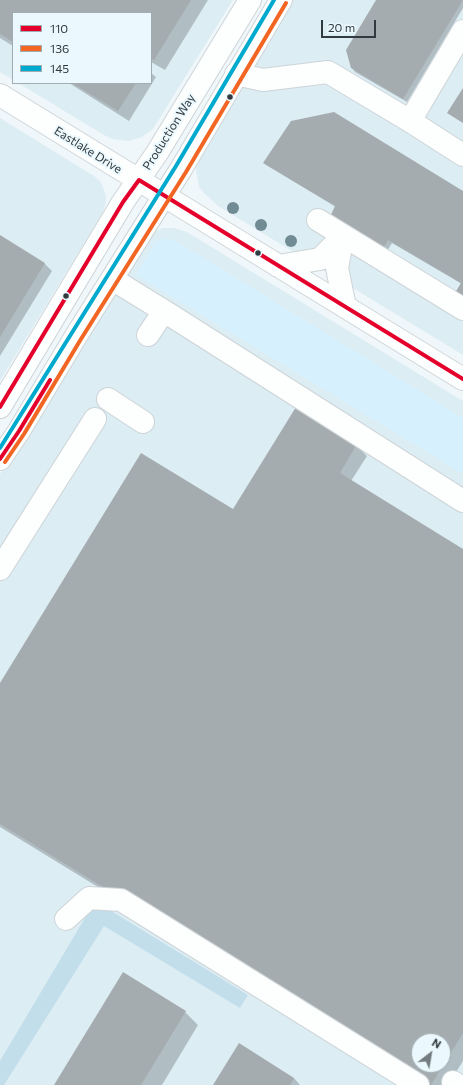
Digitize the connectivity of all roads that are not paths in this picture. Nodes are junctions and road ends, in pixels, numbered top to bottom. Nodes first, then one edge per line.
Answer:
1 (250, 0) edge
2 (281, 0) edge
3 (463, 31) edge
4 (236, 74) junction
5 (0, 95) edge
6 (410, 121) junction
7 (463, 155) edge
8 (138, 180) junction
9 (164, 196) junction
10 (318, 220) dead end
11 (343, 236) junction
12 (278, 266) junction
13 (112, 279) junction
14 (345, 307) junction
15 (463, 309) edge
16 (164, 311) junction
17 (148, 335) dead end
18 (463, 379) edge
19 (108, 399) dead end
20 (0, 407) edge
21 (95, 420) dead end
22 (143, 422) dead end
23 (0, 459) edge
24 (463, 501) edge
25 (0, 569) edge
26 (66, 919) dead end
27 (418, 1085) edge

1 - 8 street, Production Way
2 - 4 street
3 - 6 street
4 - 6 street
4 - 9 street
5 - 8 street, Eastlake Drive
6 - 7 street
8 - 9 street, Eastlake Drive
8 - 20 street, Production Way
9 - 12 street, Eastlake Drive
9 - 13 street
10 - 11 street
11 - 12 street
11 - 14 street
11 - 15 street
12 - 14 street, Eastlake Drive
13 - 16 street
13 - 23 street
14 - 18 street, Eastlake Drive
16 - 17 street
16 - 24 street
19 - 22 street
21 - 25 street
26 - 27 street

